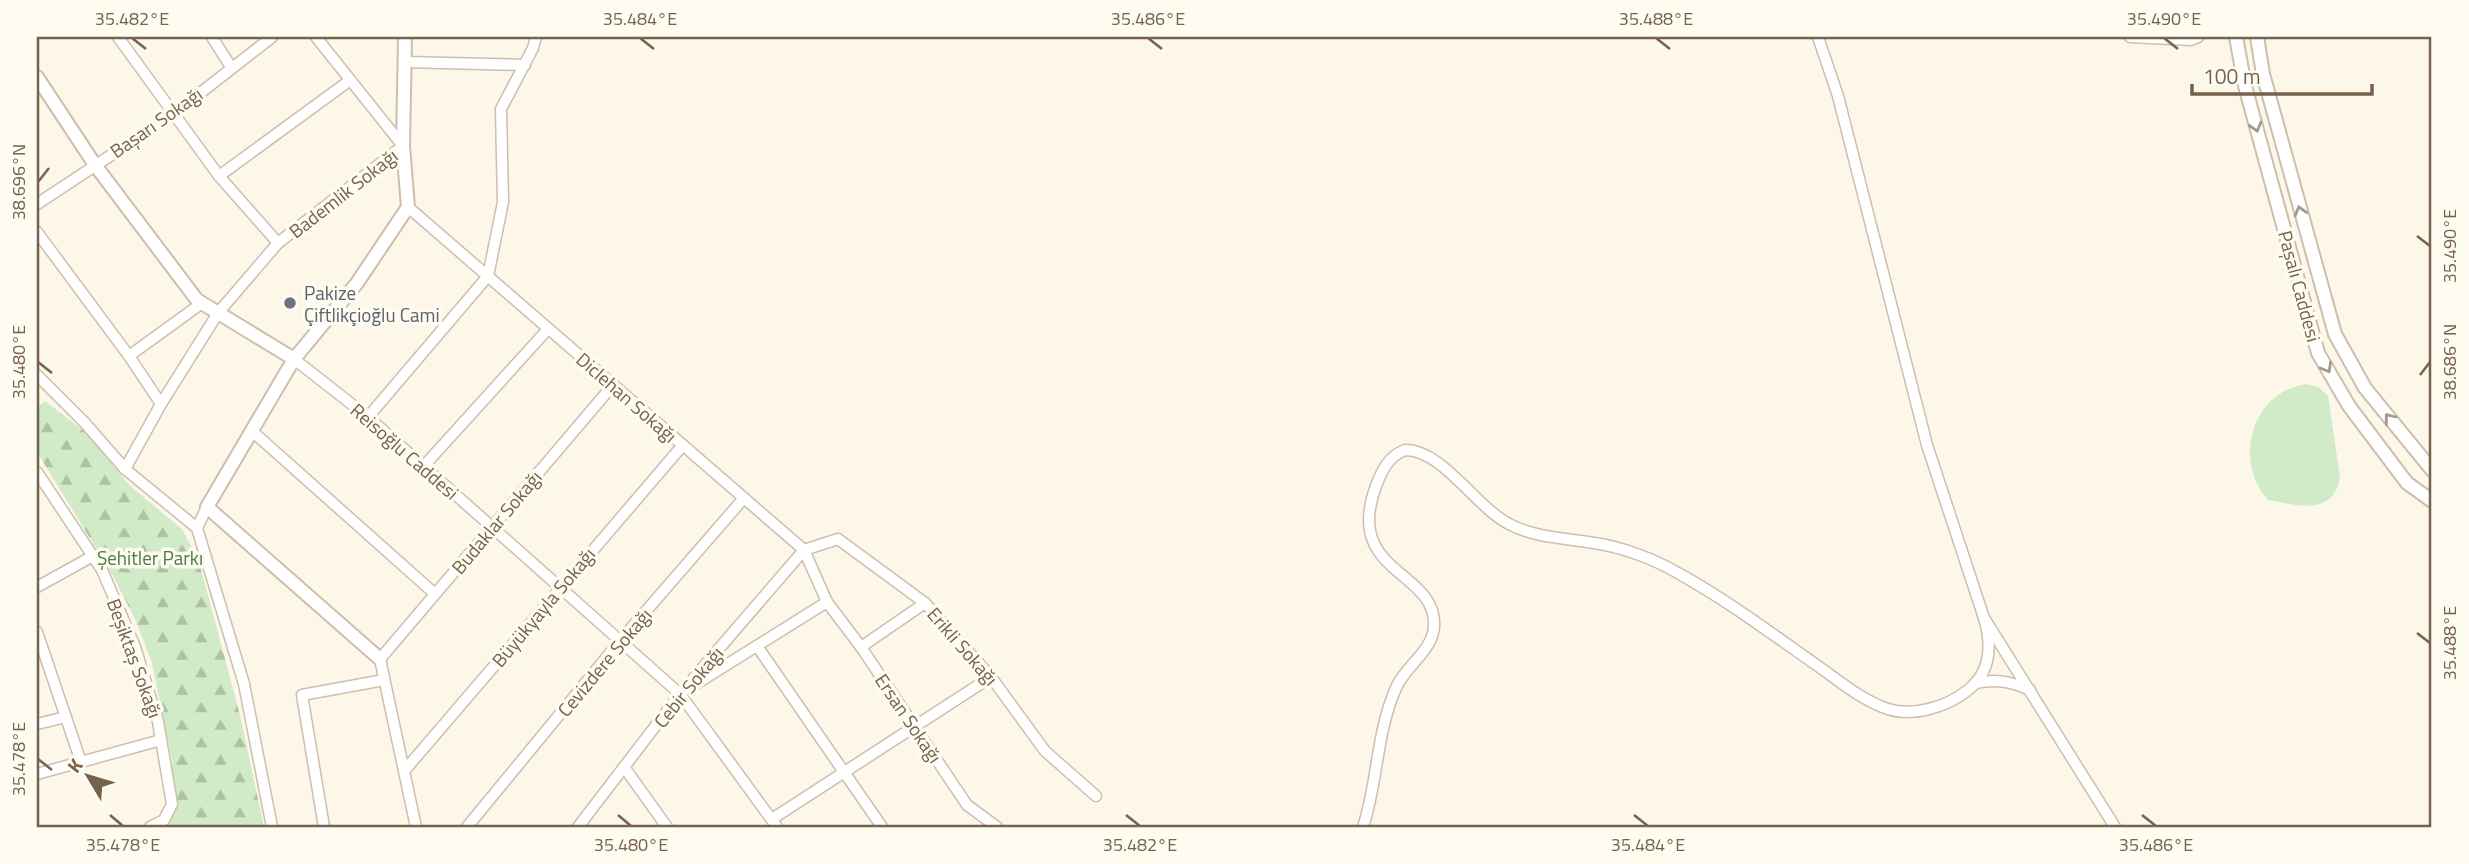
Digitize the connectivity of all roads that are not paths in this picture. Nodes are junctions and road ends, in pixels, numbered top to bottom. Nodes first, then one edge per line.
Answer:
1 (118, 37) edge
2 (212, 37) edge
3 (272, 37) edge
4 (316, 37) edge
5 (405, 37) edge
6 (536, 37) edge
7 (1818, 37) edge
8 (2130, 37) edge
9 (2198, 37) edge
10 (2236, 37) edge
11 (2257, 37) edge
12 (405, 62) junction
13 (525, 65) junction
14 (231, 67) junction
15 (37, 77) edge
16 (349, 81) junction
17 (172, 115) junction
18 (403, 146) junction
19 (95, 165) junction
20 (219, 176) junction
21 (37, 204) edge
22 (408, 207) junction
23 (37, 232) edge
24 (278, 243) junction
25 (488, 276) junction
26 (202, 303) junction
27 (218, 313) junction
28 (548, 329) junction
29 (129, 356) junction
30 (294, 359) junction
31 (37, 375) edge
32 (613, 385) junction
33 (160, 404) junction
34 (368, 417) junction
35 (252, 430) junction
36 (683, 445) junction
37 (423, 467) junction
38 (125, 469) junction
39 (2432, 470) edge
40 (37, 472) edge
41 (744, 498) junction
42 (2432, 500) edge
43 (207, 507) junction
44 (490, 527) junction
45 (197, 528) junction
46 (804, 551) junction
47 (93, 556) junction
48 (37, 587) edge
49 (559, 588) junction
50 (435, 594) junction
51 (827, 602) junction
52 (925, 603) junction
53 (1984, 618) junction
54 (37, 632) edge
55 (620, 641) junction
56 (758, 646) junction
57 (861, 647) junction
58 (380, 659) junction
59 (991, 677) junction
60 (384, 680) junction
61 (1975, 682) junction
62 (2030, 690) junction
63 (680, 694) junction
64 (66, 717) junction
65 (37, 724) edge
66 (915, 726) junction
67 (161, 740) junction
68 (81, 762) junction
69 (624, 767) junction
70 (405, 770) junction
71 (844, 772) junction
72 (37, 774) edge
73 (1096, 796) dead end
74 (774, 823) edge
75 (150, 827) edge
76 (272, 827) edge
77 (324, 827) edge
78 (416, 827) edge
79 (467, 827) edge
80 (578, 827) edge
81 (667, 827) edge
82 (881, 827) edge
83 (997, 827) edge
84 (1363, 827) edge
85 (2115, 827) edge

1 - 17 street
2 - 14 street
3 - 14 street, Başarı Sokağı
4 - 16 street, Bademlik Sokağı
5 - 12 street
6 - 13 street
7 - 53 street
8 - 9 street
10 -> 42 street, Paşalı Caddesi
39 -> 11 street, Paşalı Caddesi
12 - 13 street
12 - 18 street
13 - 25 street
14 - 17 street, Başarı Sokağı
15 - 19 street, Reisoğlu Caddesi
16 - 18 street, Bademlik Sokağı
16 - 20 street
17 - 19 street, Başarı Sokağı
17 - 20 street
18 - 22 street
18 - 24 street, Bademlik Sokağı
19 - 21 street, Başarı Sokağı
19 - 26 street, Reisoğlu Caddesi
20 - 24 street
22 - 25 street, Diclehan Sokağı
22 - 30 street
23 - 29 street
24 - 27 street, Bademlik Sokağı
25 - 28 street, Diclehan Sokağı
25 - 34 street
26 - 27 street, Reisoğlu Caddesi
26 - 29 street
27 - 30 street, Reisoğlu Caddesi
27 - 33 street, Bademlik Sokağı
28 - 32 street, Diclehan Sokağı
28 - 37 street
29 - 33 street
30 - 34 street, Reisoğlu Caddesi
30 - 35 street
31 - 38 street
32 - 36 street, Diclehan Sokağı
32 - 44 street, Budaklar Sokağı
33 - 38 street, Bademlik Sokağı
34 - 37 street, Reisoğlu Caddesi
35 - 43 street
35 - 50 street
36 - 41 street, Diclehan Sokağı
36 - 49 street, Büyükyayla Sokağı
37 - 44 street, Reisoğlu Caddesi
38 - 45 street
40 - 47 street, Beşiktaş Sokağı
41 - 46 street, Diclehan Sokağı
41 - 55 street, Cevizdere Sokağı
43 - 45 street
43 - 58 street
44 - 49 street, Reisoğlu Caddesi
44 - 50 street, Budaklar Sokağı
45 - 76 street
46 - 51 street, Diclehan Sokağı
46 - 52 street, Erikli Sokağı
46 - 63 street, Cebir Sokağı
47 - 48 street
47 - 67 street, Beşiktaş Sokağı
49 - 55 street, Reisoğlu Caddesi
49 - 70 street, Büyükyayla Sokağı
50 - 58 street, Budaklar Sokağı
51 - 56 street
51 - 57 street, Ersan Sokağı
52 - 57 street
52 - 59 street, Erikli Sokağı
53 - 61 street
53 - 62 street
54 - 64 street
55 - 63 street, Reisoğlu Caddesi
55 - 79 street, Cevizdere Sokağı
56 - 63 street
56 - 71 street
57 - 66 street, Ersan Sokağı
58 - 60 street
59 - 66 street
59 - 73 street, Erikli Sokağı
60 - 70 street
60 - 77 street
61 - 62 street
61 - 84 street
62 - 85 street
63 - 69 street, Cebir Sokağı
63 - 74 street, Reisoğlu Caddesi
64 - 65 street
64 - 68 street
66 - 71 street
66 - 83 street, Ersan Sokağı
67 - 68 street
67 - 75 street, Beşiktaş Sokağı
68 - 72 street
69 - 80 street, Cebir Sokağı
69 - 81 street
70 - 78 street
71 - 74 street
71 - 82 street

